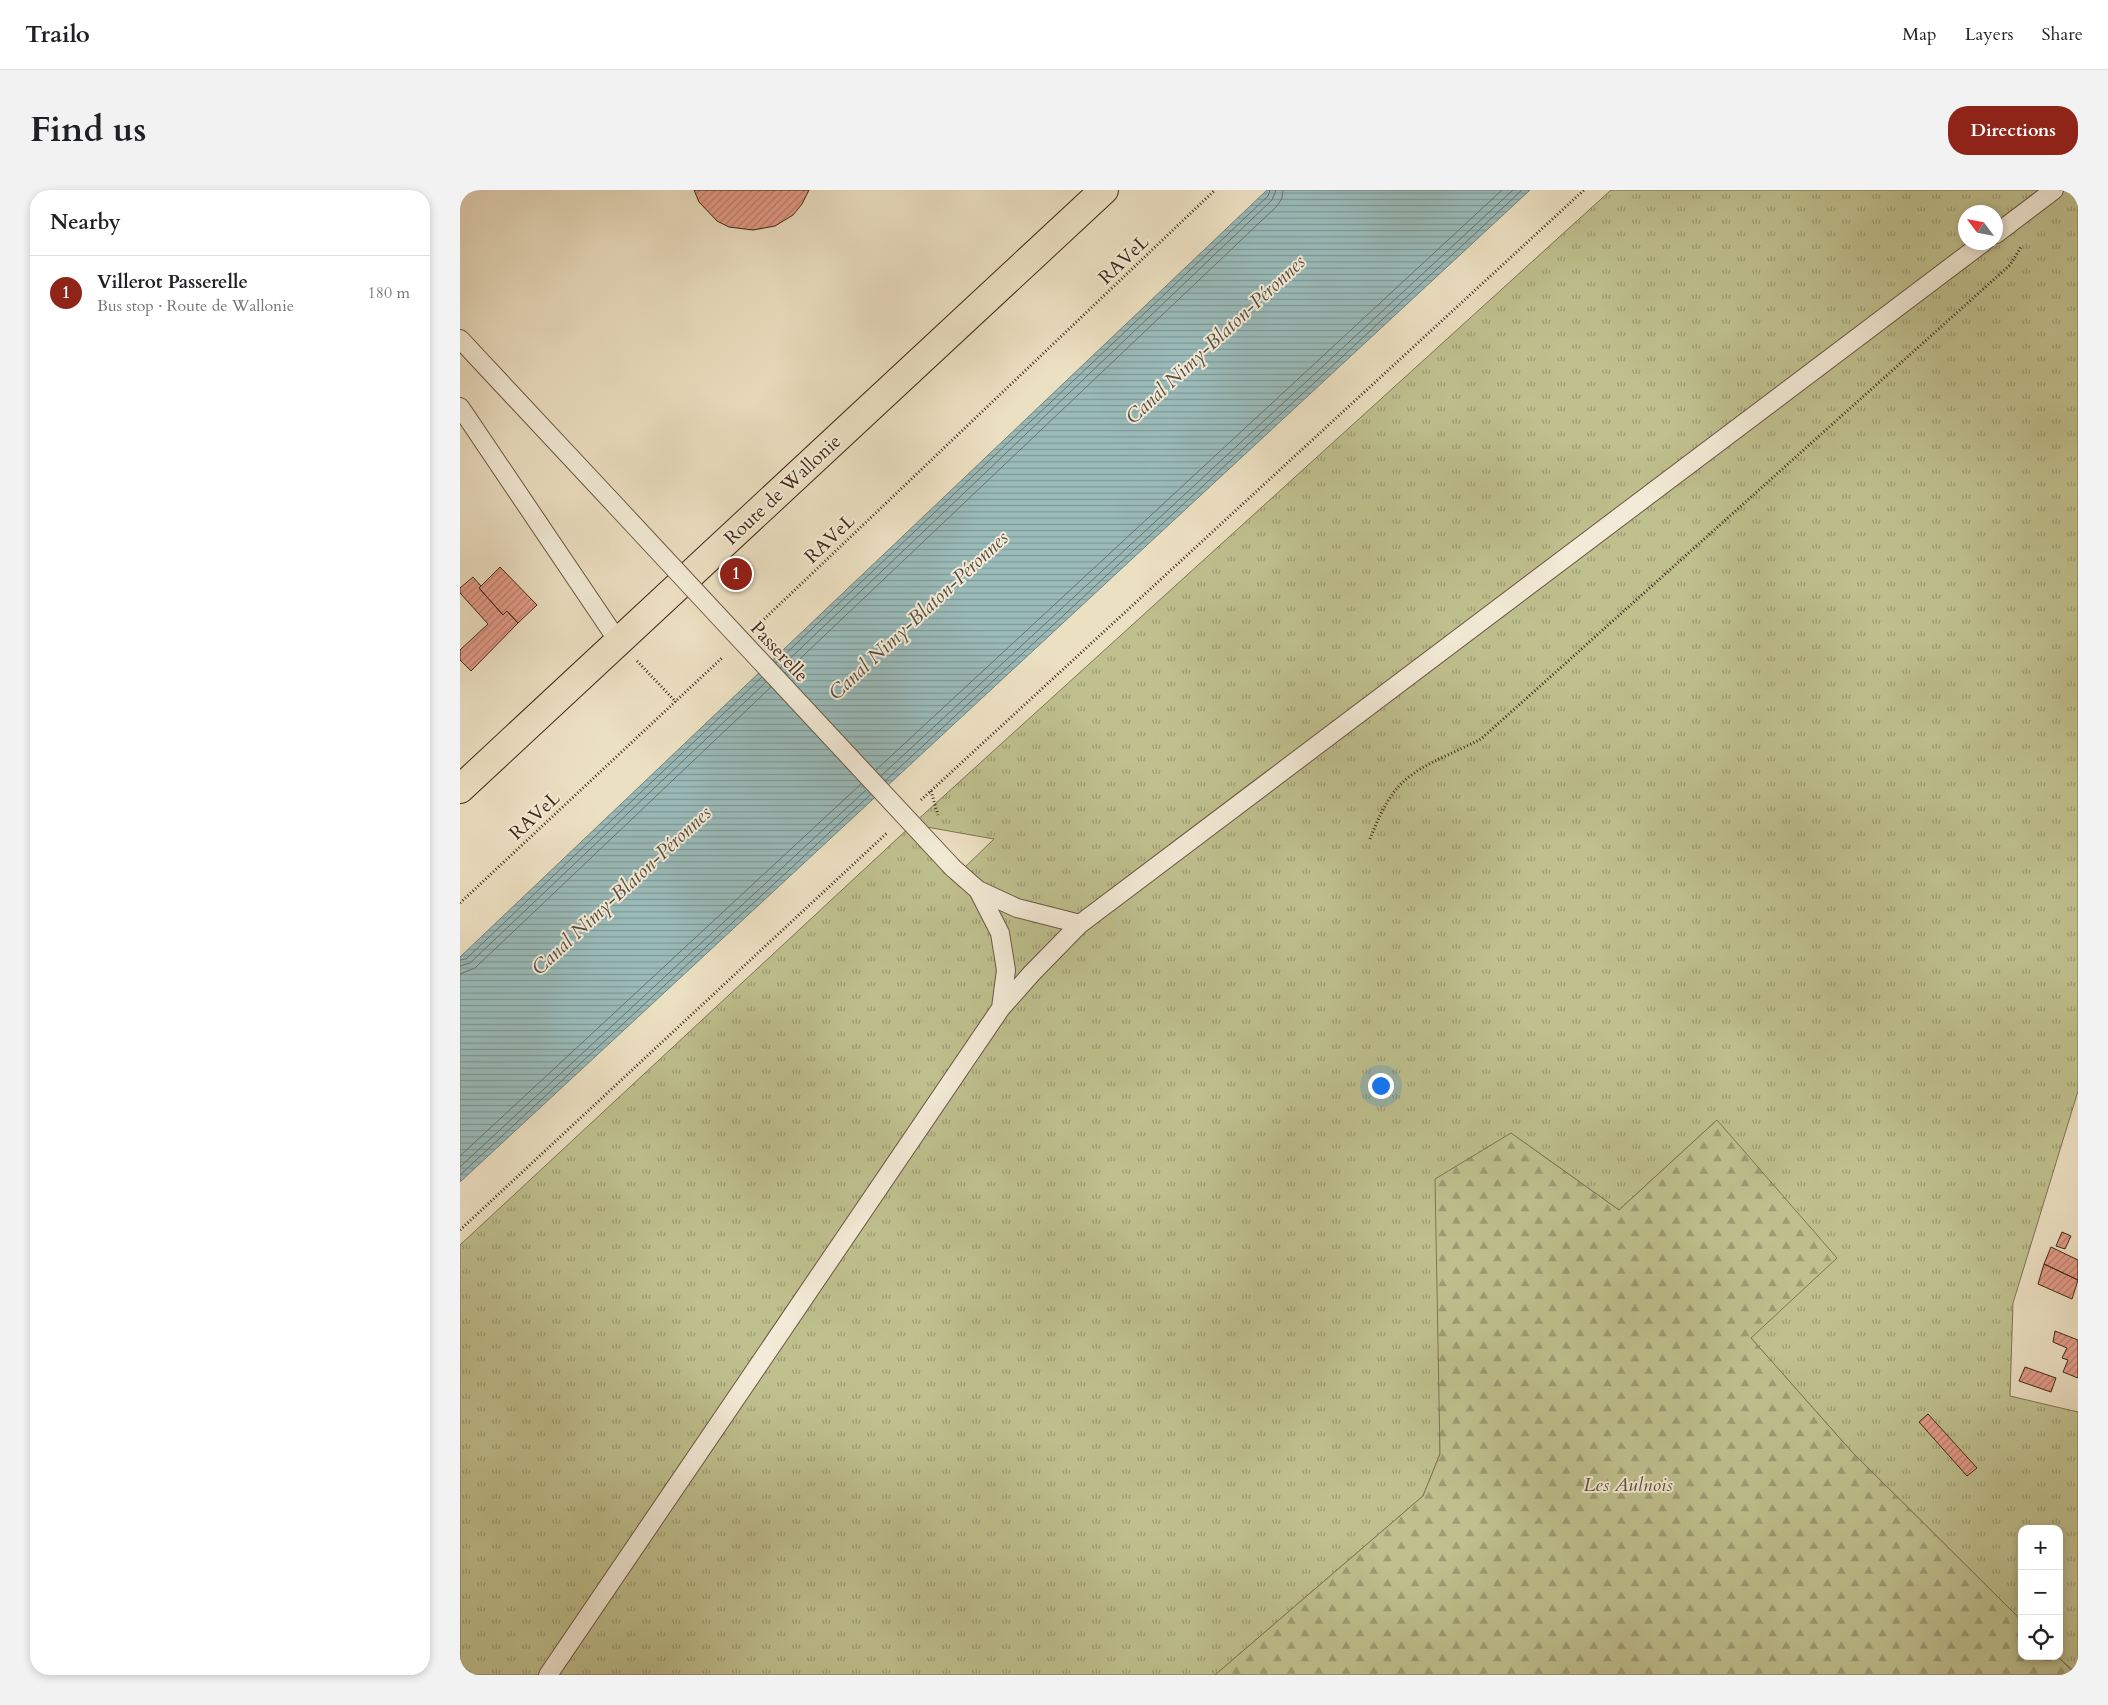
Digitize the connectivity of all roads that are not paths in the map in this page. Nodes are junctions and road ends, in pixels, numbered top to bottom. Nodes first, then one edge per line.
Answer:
1 (1104, 190) edge
2 (2054, 190) edge
3 (2003, 229) edge
4 (1973, 250) edge
5 (460, 339) edge
6 (460, 407) edge
7 (618, 641) junction
8 (460, 789) edge
9 (978, 890) junction
10 (1080, 924) junction
11 (1001, 1008) junction
12 (548, 1675) edge

1 - 7 main road, Route de Wallonie
2 - 3 lane
4 - 10 lane
5 - 9 lane, Passerelle, bridge
6 - 7 lane
7 - 8 main road, Route de Wallonie
9 - 10 lane
9 - 11 lane
10 - 11 lane
11 - 12 lane

